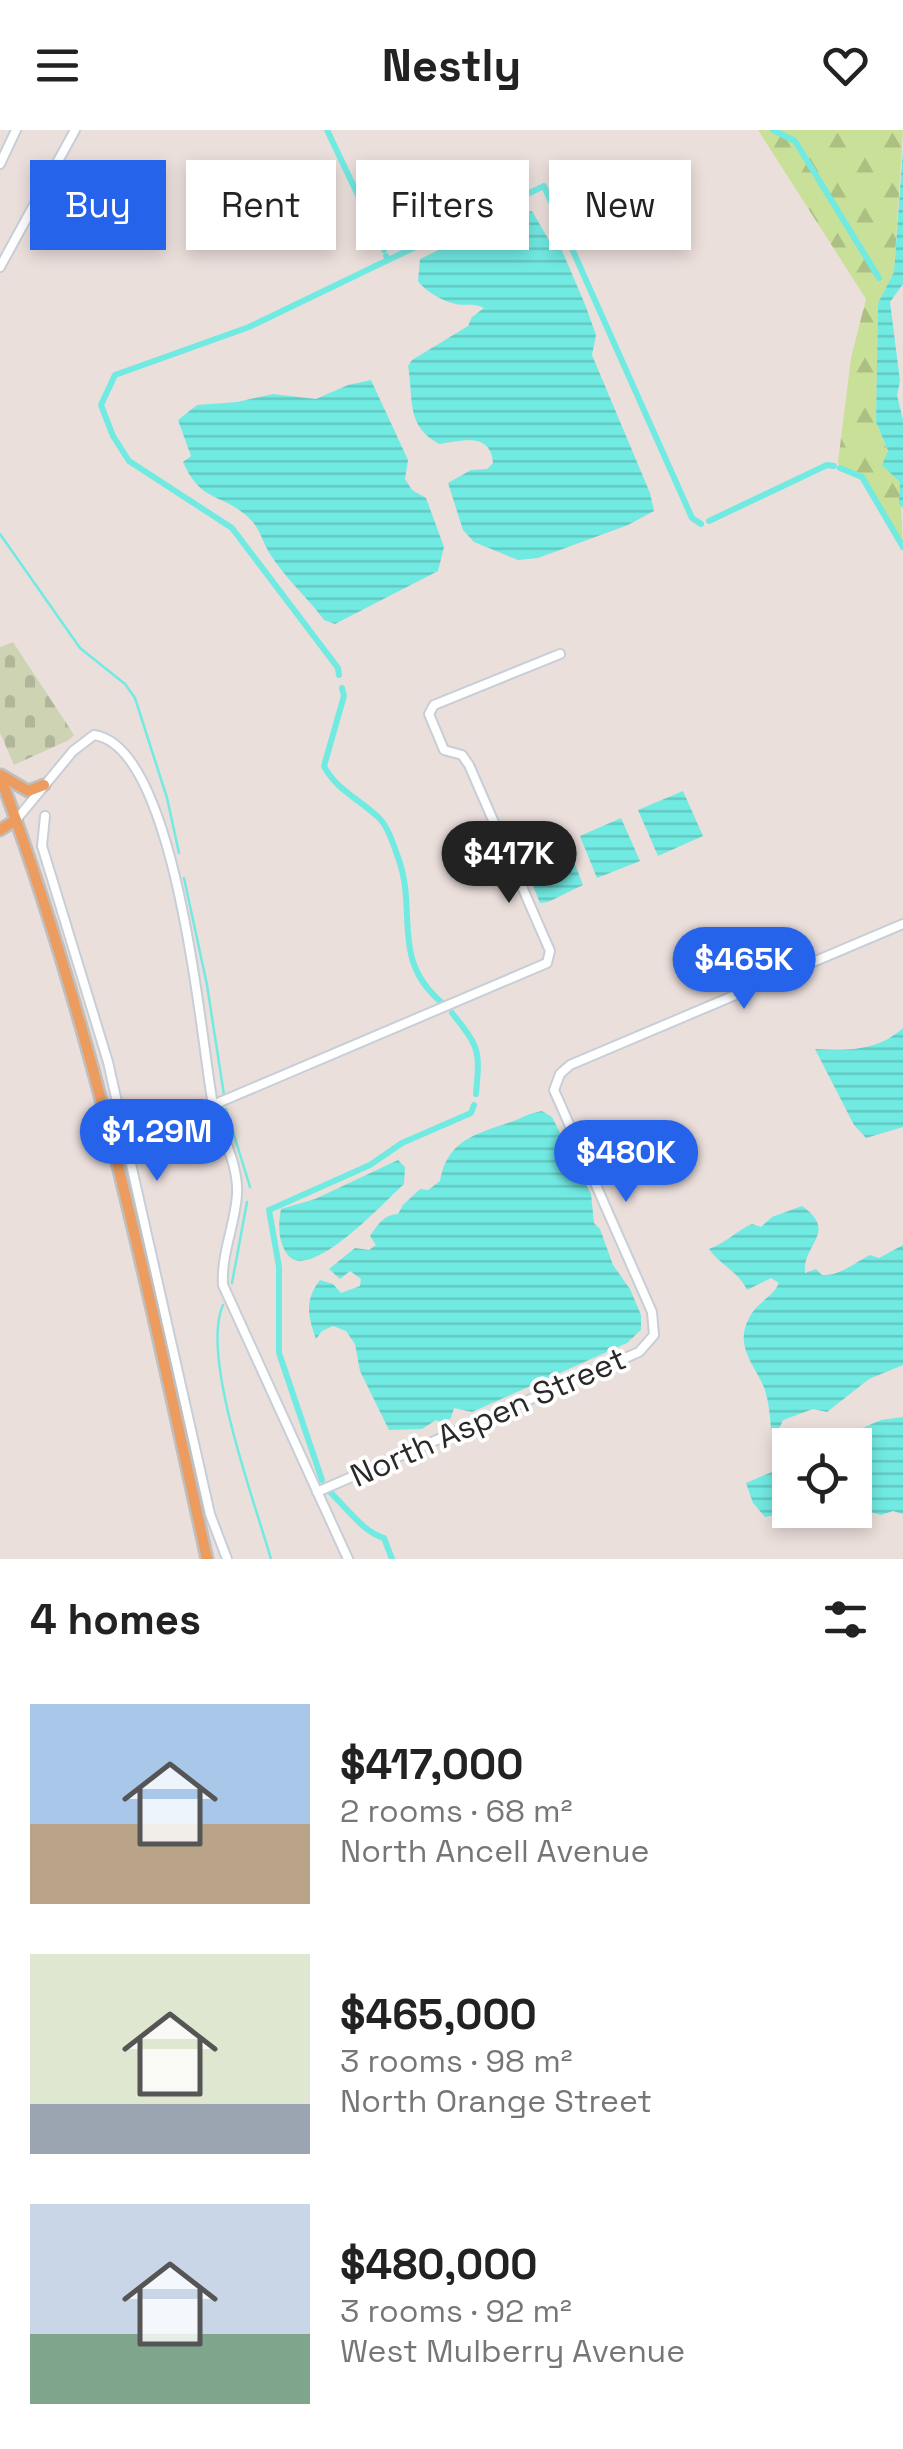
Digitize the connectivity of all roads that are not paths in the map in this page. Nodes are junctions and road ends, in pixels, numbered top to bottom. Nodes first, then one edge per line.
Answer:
1 (16, 130) edge
2 (75, 130) edge
3 (0, 164) edge
4 (0, 267) edge
5 (560, 654) dead end
6 (0, 775) edge
7 (44, 784) junction
8 (44, 816) dead end
9 (16, 820) junction
10 (0, 830) edge
11 (903, 924) edge
12 (213, 1105) junction
13 (317, 1492) junction
14 (207, 1559) edge
15 (226, 1559) edge
16 (348, 1559) edge

1 - 3 street
2 - 4 street
5 - 12 street
6 - 7 main road
6 - 9 main road
7 - 9 street
7 - 12 street
8 - 15 street
9 - 10 main road
9 - 14 main road
11 - 13 street, North Aspen Street
12 - 13 street
13 - 16 street

